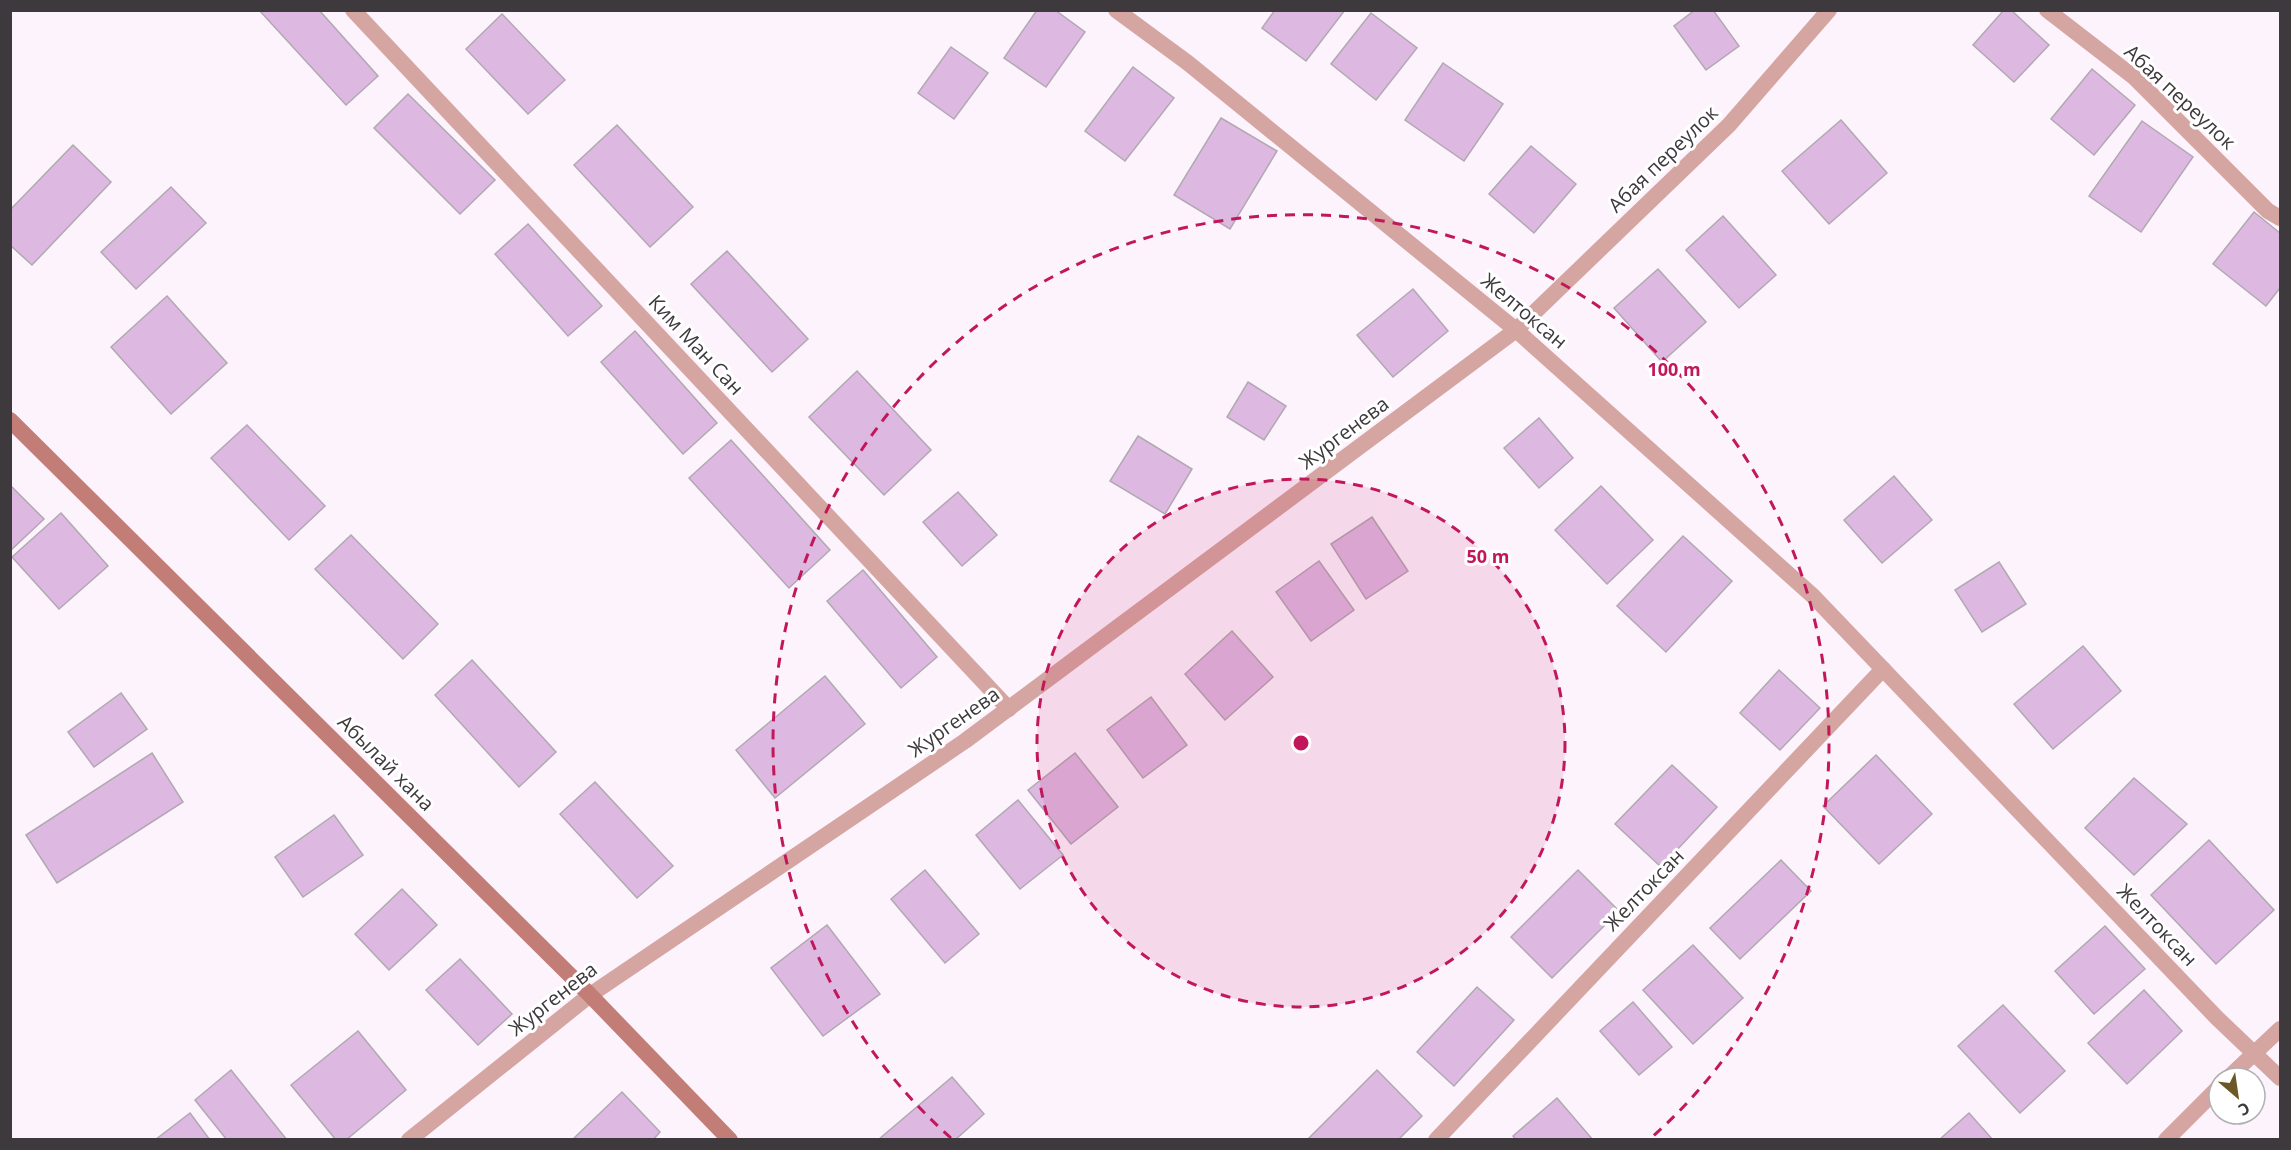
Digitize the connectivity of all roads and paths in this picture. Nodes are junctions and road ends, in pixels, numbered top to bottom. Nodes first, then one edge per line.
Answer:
1 (352, 10) edge
2 (1116, 10) edge
3 (1829, 10) edge
4 (2047, 10) edge
5 (2280, 218) edge
6 (1516, 330) junction
7 (10, 420) edge
8 (1882, 669) junction
9 (1009, 709) junction
10 (590, 995) junction
11 (2280, 1029) edge
12 (2254, 1052) junction
13 (2240, 1066) edge
14 (2280, 1078) edge
15 (2207, 1099) edge
16 (409, 1140) edge
17 (729, 1140) edge
18 (1436, 1140) edge
19 (2166, 1140) edge

1 - 9 street, Ким Ман Сан
2 - 6 street, Желтоксан
3 - 6 street, Абая переулок
4 - 5 street, Абая переулок
6 - 8 street, Желтоксан
6 - 9 street, Жургенева
7 - 10 main road, Абылай хана
8 - 12 street, Желтоксан
8 - 18 street, Желтоксан
9 - 10 street, Жургенева
10 - 16 street, Жургенева
10 - 17 main road, Абылай хана
11 - 12 street
12 - 13 street
12 - 14 street, Желтоксан
15 - 19 street

